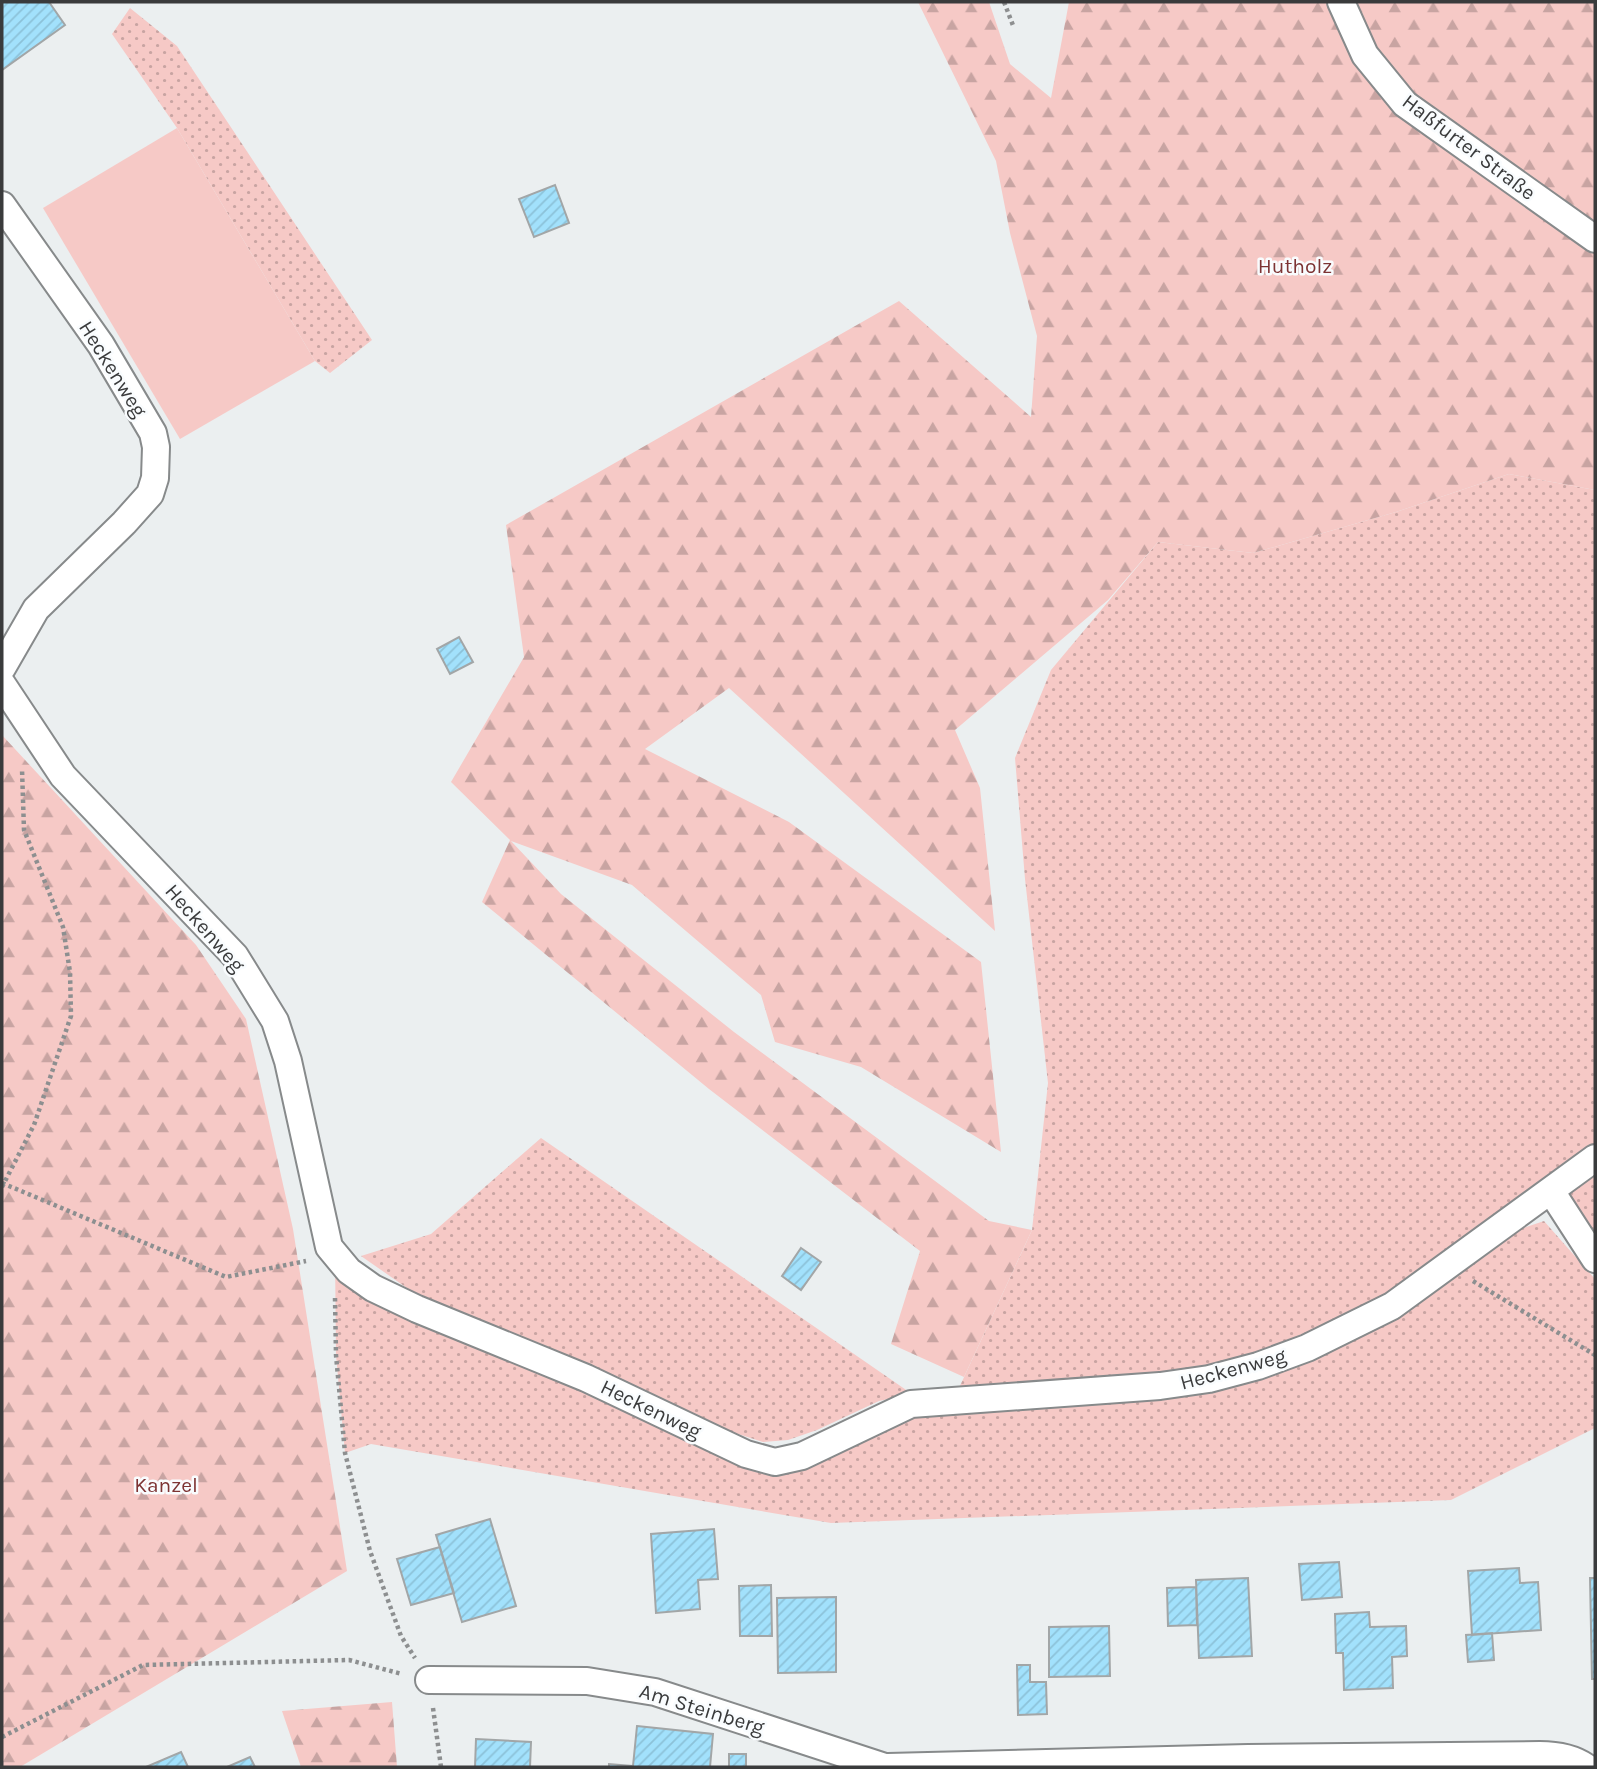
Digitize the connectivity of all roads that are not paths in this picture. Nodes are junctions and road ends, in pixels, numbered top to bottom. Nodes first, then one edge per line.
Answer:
1 (1341, 2) edge
2 (2, 205) edge
3 (1595, 239) edge
4 (2, 668) edge
5 (2, 684) edge
6 (1595, 1158) edge
7 (1551, 1191) junction
8 (1595, 1259) edge
9 (429, 1680) road end
10 (1248, 1763) edge
11 (887, 1767) edge
12 (1586, 1767) edge

1 - 3 street, Haßfurter Straße
2 - 4 street, Heckenweg
5 - 7 street, Heckenweg
6 - 7 street, Heckenweg
7 - 8 street
9 - 11 street, Am Steinberg
10 - 11 street, Am Steinberg
10 - 12 street, Am Steinberg

